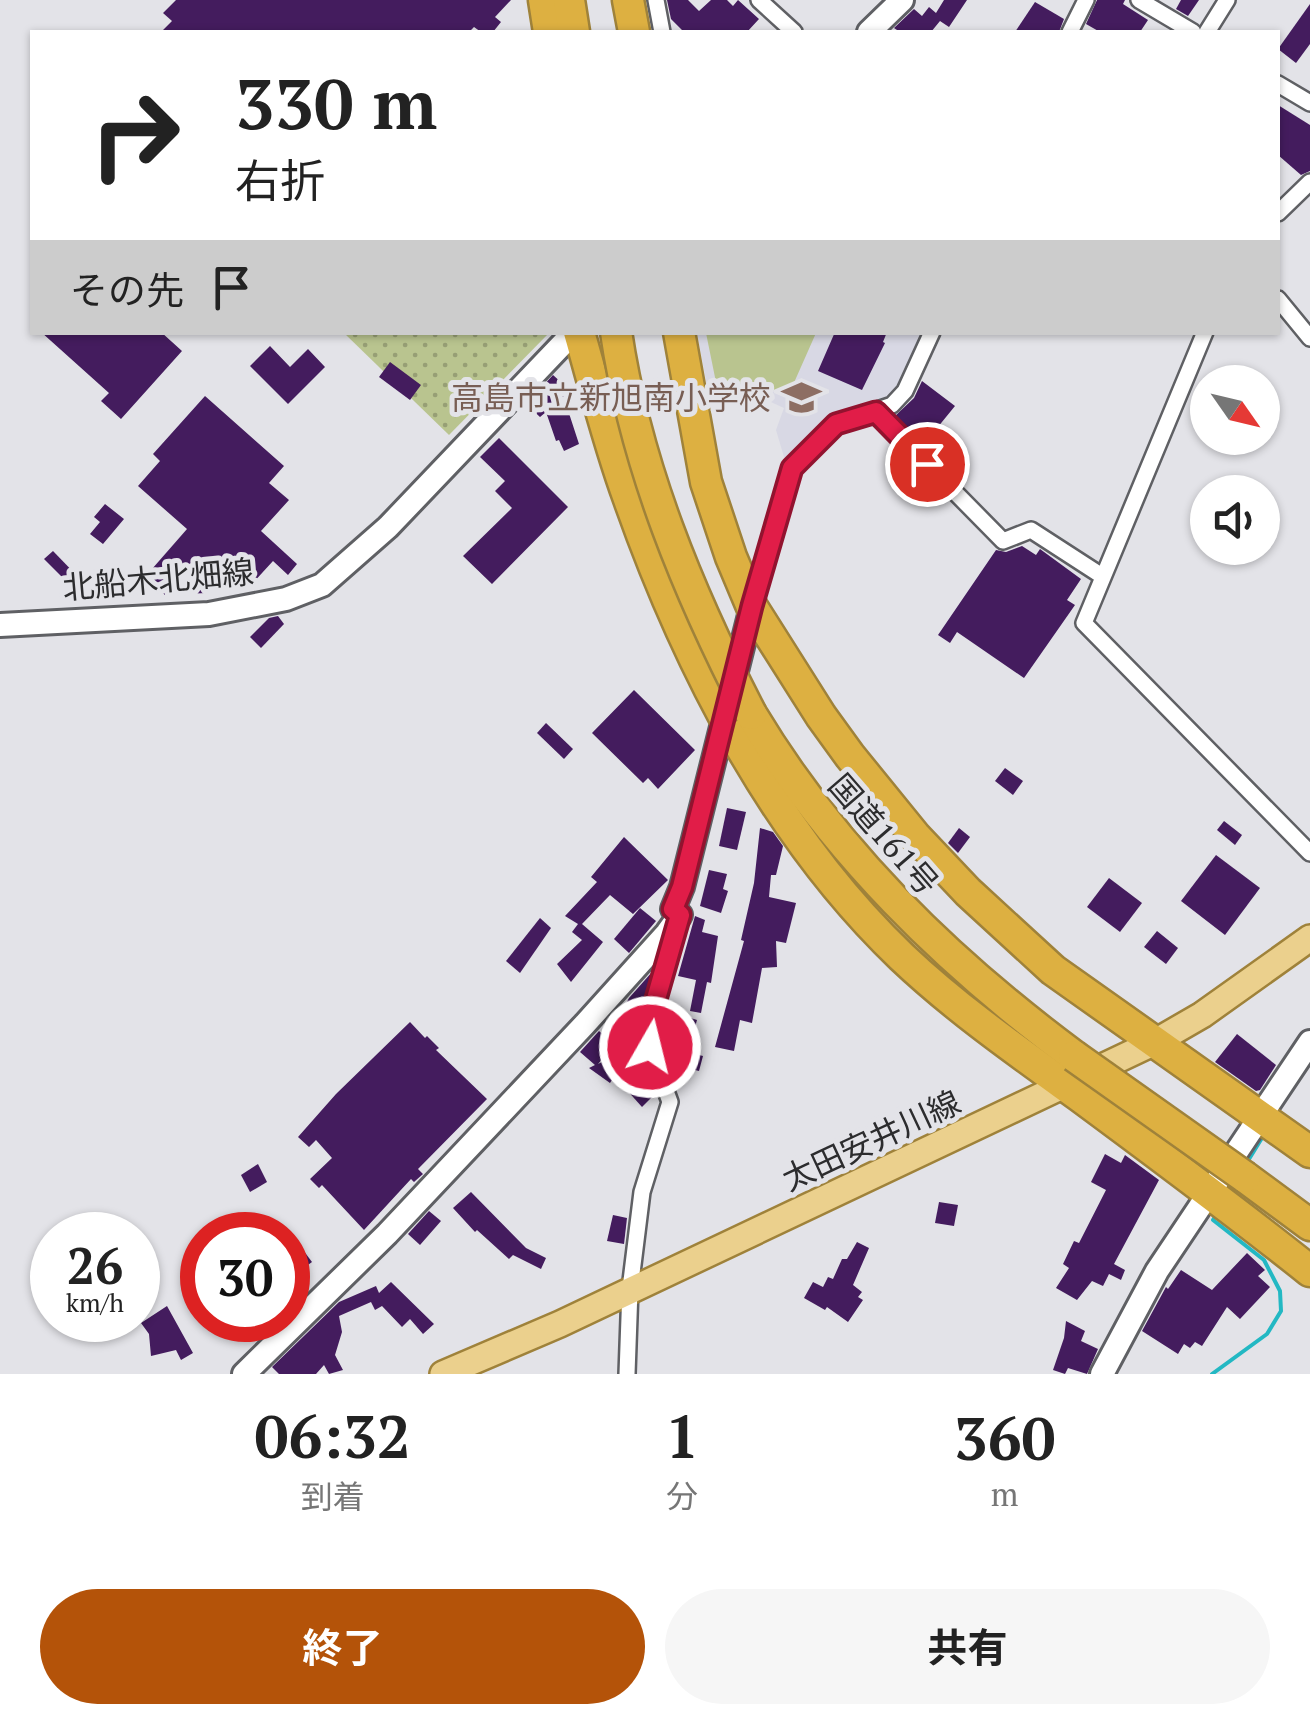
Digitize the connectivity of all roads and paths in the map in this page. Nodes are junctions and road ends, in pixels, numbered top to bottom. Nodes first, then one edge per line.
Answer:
1 (544, 0) edge
2 (569, 0) edge
3 (628, 0) edge
4 (656, 0) edge
5 (759, 0) edge
6 (902, 0) edge
7 (1086, 0) edge
8 (1138, 0) edge
9 (1227, 0) edge
10 (548, 30) edge
11 (574, 30) edge
12 (634, 30) edge
13 (662, 30) edge
14 (792, 30) edge
15 (871, 30) edge
16 (1071, 30) edge
17 (1189, 30) edge
18 (1208, 30) edge
19 (1280, 85) edge
20 (1310, 103) edge
21 (1310, 182) edge
22 (1280, 211) edge
23 (1280, 301) edge
24 (573, 335) edge
25 (577, 335) edge
26 (617, 335) edge
27 (680, 335) edge
28 (931, 335) edge
29 (1204, 335) edge
30 (1310, 338) edge
31 (876, 412) junction
32 (1102, 576) junction
33 (752, 606) junction
34 (0, 625) edge
35 (738, 716) junction
36 (1310, 853) edge
37 (680, 915) junction
38 (1310, 938) edge
39 (1156, 1041) junction
40 (1310, 1042) edge
41 (1069, 1070) junction
42 (1262, 1116) junction
43 (1310, 1152) edge
44 (1210, 1192) junction
45 (1310, 1225) edge
46 (1310, 1271) edge
47 (630, 1289) junction
48 (244, 1374) edge
49 (443, 1374) edge
50 (627, 1374) edge
51 (1102, 1374) edge

1 - 10 highway
2 - 11 highway
3 - 12 highway
4 - 13 street
5 - 14 street
6 - 15 street
7 - 16 street
8 - 17 street
9 - 18 street
19 - 20 street
21 - 22 street
23 - 30 street
24 - 34 street, 北船木北畑線
25 - 35 highway
26 - 35 highway, 国道161号, bridge
27 - 33 highway
28 - 31 street
29 - 32 street
31 - 32 street
31 - 33 street
32 - 36 street
33 - 35 street
33 - 39 highway
35 - 37 street
35 - 41 highway, 国道161号
37 - 47 street
37 - 48 street
38 - 39 main road, 太田安井川線
39 - 41 main road, 太田安井川線
39 - 42 highway
40 - 42 street
41 - 44 highway
41 - 45 highway, 国道161号, bridge
41 - 47 main road, 太田安井川線
42 - 43 highway
42 - 44 street
44 - 46 highway
44 - 51 street
47 - 49 main road, 太田安井川線
47 - 50 street

